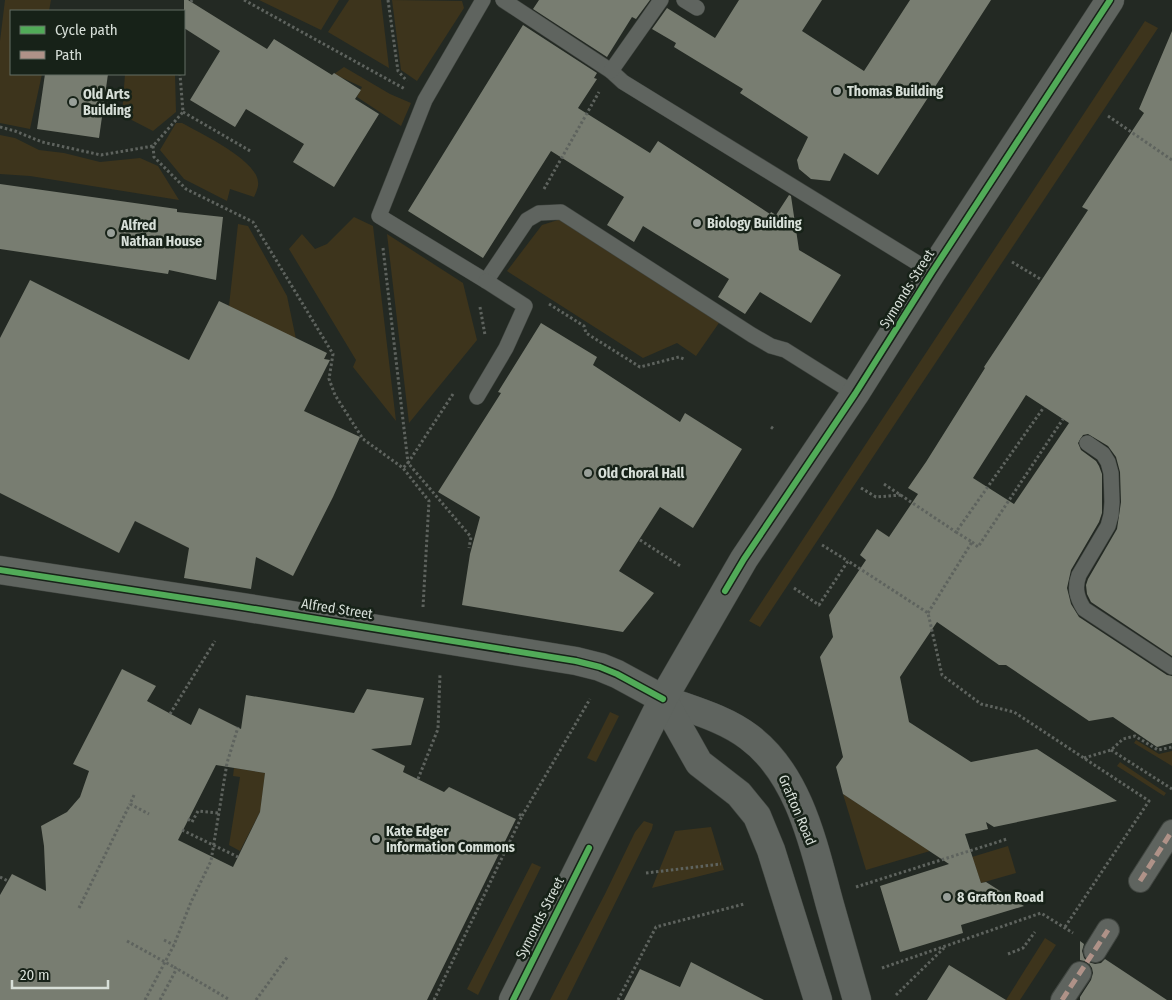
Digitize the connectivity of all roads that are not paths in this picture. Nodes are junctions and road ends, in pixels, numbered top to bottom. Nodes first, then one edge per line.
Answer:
1 (483, 0) edge
2 (503, 0) edge
3 (661, 0) edge
4 (1110, 0) edge
5 (611, 71) junction
6 (932, 272) junction
7 (486, 281) junction
8 (855, 394) junction
9 (476, 397) dead end
10 (1087, 443) dead end
11 (0, 570) edge
12 (1172, 667) edge
13 (663, 699) junction
14 (1172, 831) edge
15 (1140, 881) dead end
16 (1080, 973) dead end
17 (513, 1000) edge
18 (818, 1000) edge
19 (857, 1000) edge
20 (1062, 1000) edge

1 - 7 lane
2 - 5 lane
3 - 5 lane
4 - 6 main road, Symonds Street
5 - 6 lane
6 - 8 main road, Symonds Street
7 - 8 lane
7 - 9 lane
8 - 13 main road, Symonds Street
10 - 12 lane
11 - 13 main road, Alfred Street
13 - 17 main road, Symonds Street
13 - 18 main road
13 - 19 main road, Grafton Road
14 - 15 street
16 - 20 street

